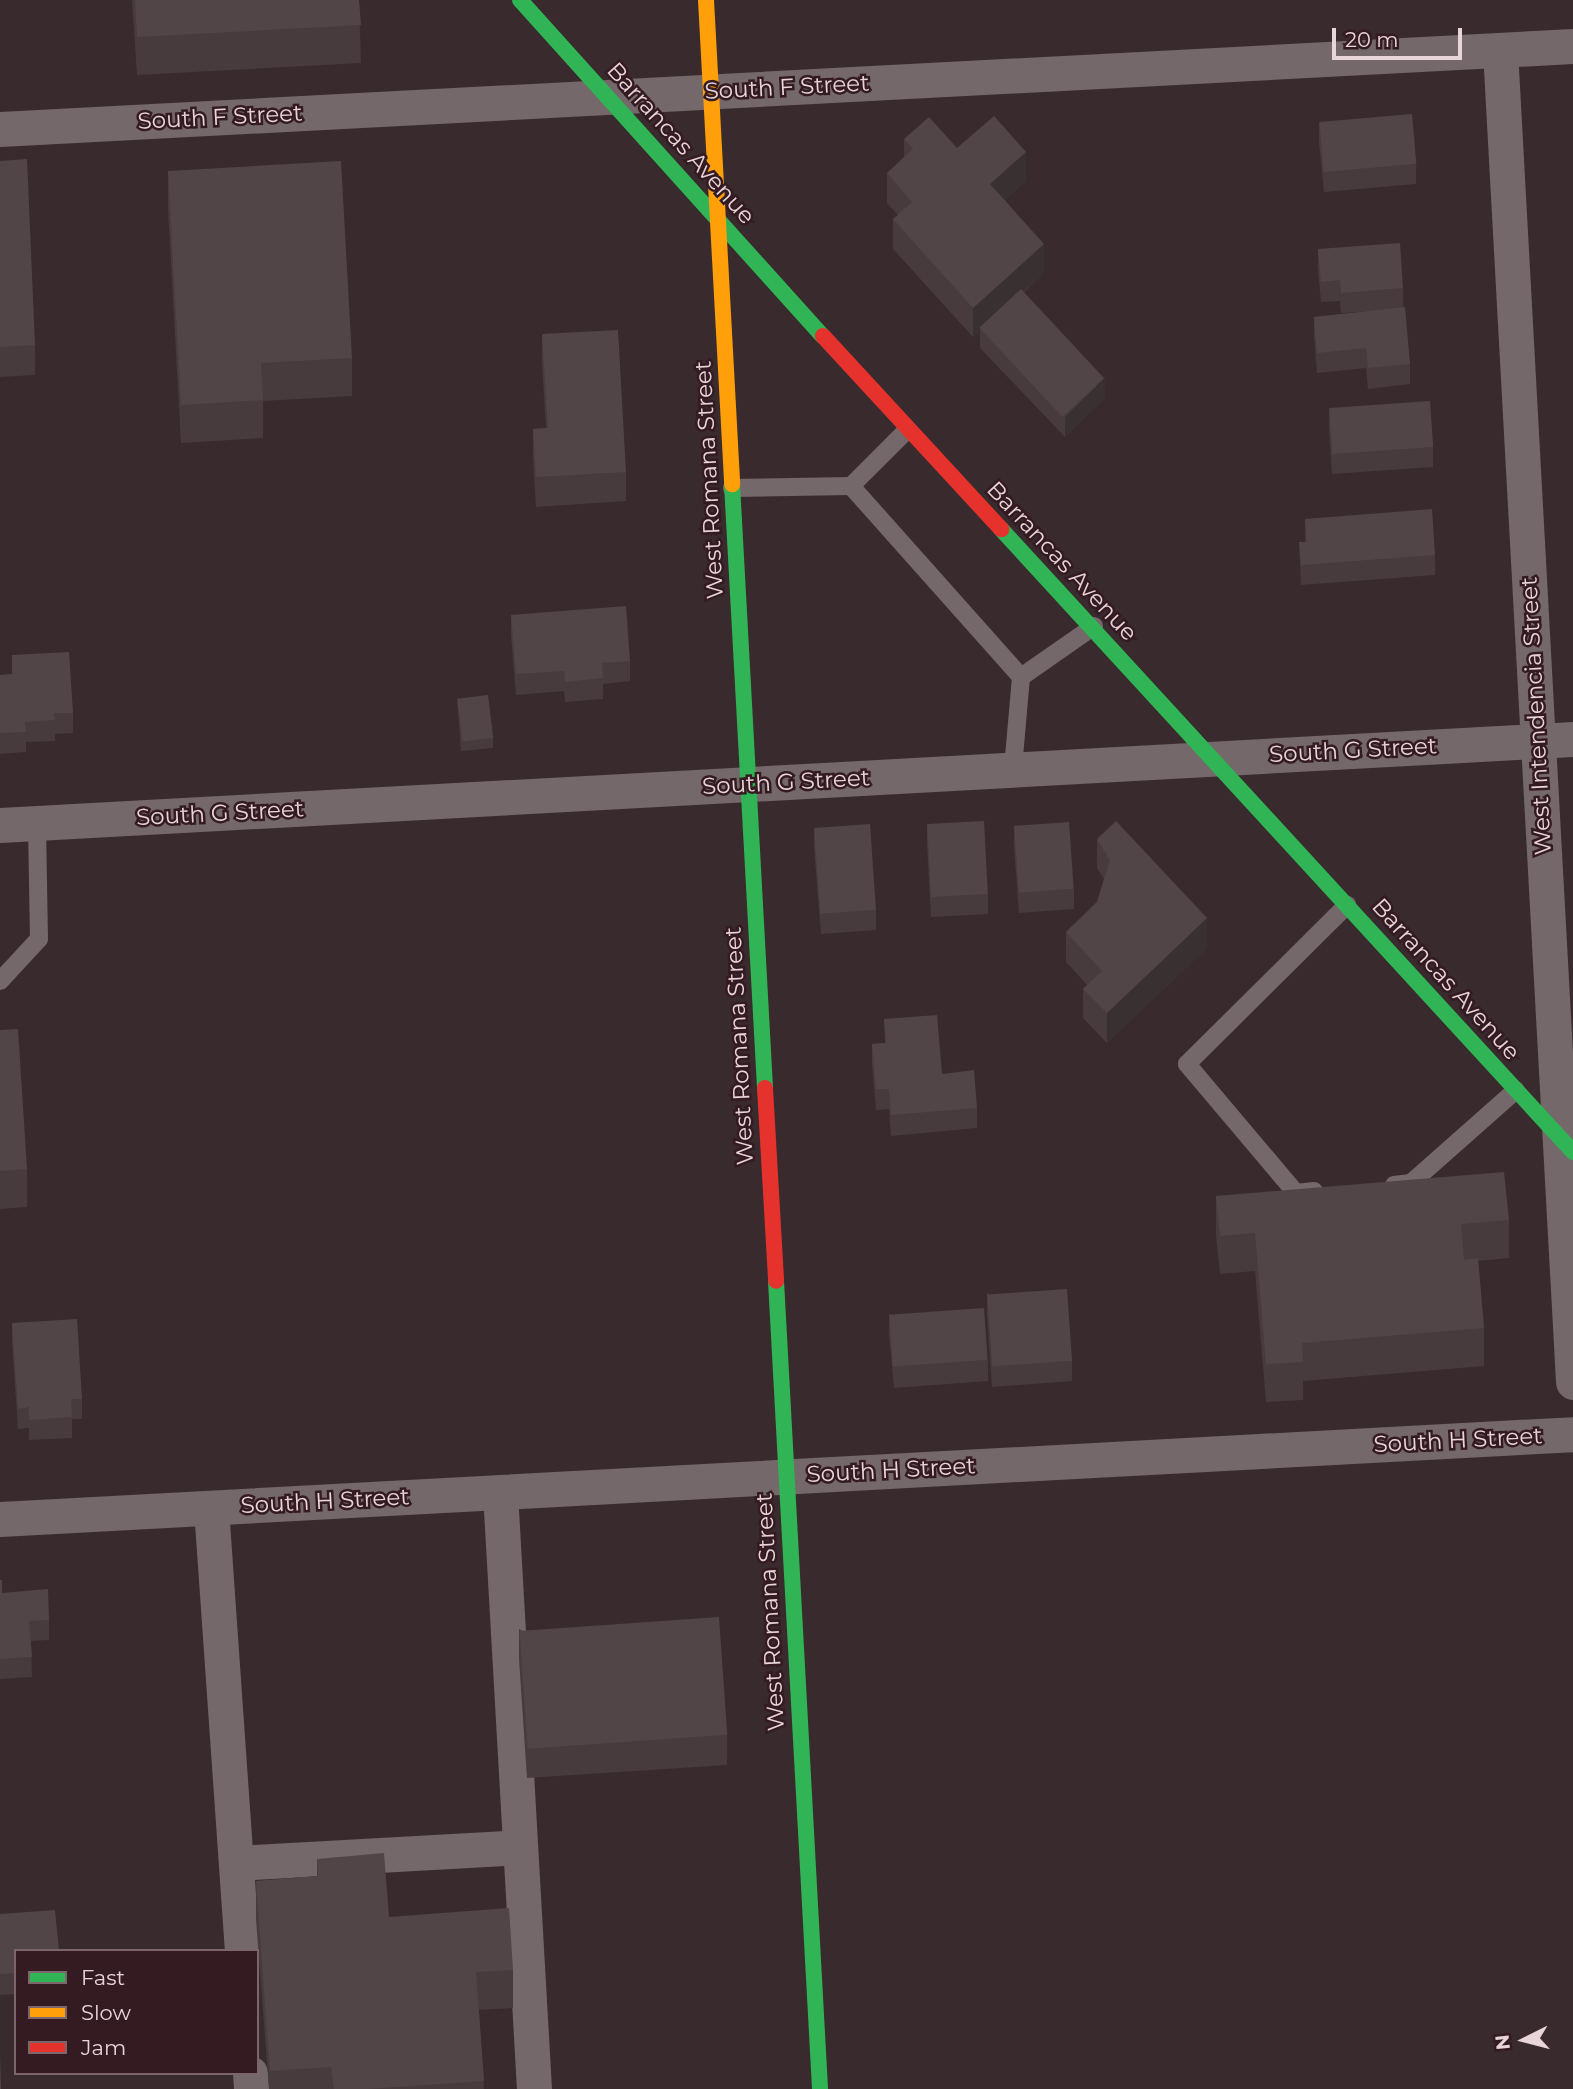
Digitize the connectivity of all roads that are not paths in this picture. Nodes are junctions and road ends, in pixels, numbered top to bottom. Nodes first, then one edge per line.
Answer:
1 (520, 0) edge
2 (706, 0) edge
3 (1573, 46) edge
4 (1500, 50) junction
5 (711, 91) junction
6 (609, 97) junction
7 (0, 129) edge
8 (718, 217) junction
9 (906, 430) junction
10 (851, 486) junction
11 (732, 488) junction
12 (1094, 626) junction
13 (1021, 677) junction
14 (1573, 739) edge
15 (1538, 741) junction
16 (1212, 758) junction
17 (1013, 769) junction
18 (748, 784) junction
19 (37, 823) junction
20 (0, 825) edge
21 (1347, 905) junction
22 (0, 981) edge
23 (1517, 1090) junction
24 (1566, 1145) edge
25 (1372, 1186) edge
26 (1334, 1190) edge
27 (1573, 1382) edge
28 (1573, 1434) edge
29 (785, 1476) junction
30 (500, 1492) junction
31 (211, 1508) junction
32 (0, 1519) edge
33 (520, 1847) junction
34 (236, 1863) junction
35 (242, 1949) edge
36 (534, 2089) edge
37 (820, 2089) edge

1 - 6 street, Barrancas Avenue
2 - 5 street, West Romana Street
3 - 4 street, South F Street
4 - 5 street, South F Street
4 - 15 street, West Intendencia Street
5 - 6 street, South F Street
5 - 8 street, West Romana Street
6 - 7 street, South F Street
6 - 8 street, Barrancas Avenue
8 - 9 street, Barrancas Avenue
8 - 11 street, West Romana Street
9 - 10 lane
9 - 12 street, Barrancas Avenue
10 - 11 lane
10 - 13 lane
11 - 18 street, West Romana Street
12 - 13 lane
12 - 16 street, Barrancas Avenue
13 - 17 lane
14 - 15 street, South G Street
15 - 16 street, South G Street
15 - 24 street, West Intendencia Street
16 - 17 street, South G Street
16 - 21 street, Barrancas Avenue
17 - 18 street, South G Street
18 - 19 street, South G Street
18 - 29 street, West Romana Street
19 - 20 street, South G Street
19 - 22 lane
21 - 23 street, Barrancas Avenue
21 - 26 lane
23 - 24 street, Barrancas Avenue
23 - 25 lane
24 - 27 street, West Intendencia Street
28 - 29 street, South H Street
29 - 30 street, South H Street
29 - 37 street, West Romana Street
30 - 31 street, South H Street
30 - 33 street
31 - 32 street, South H Street
31 - 34 street
33 - 34 street
33 - 36 street
34 - 35 street

